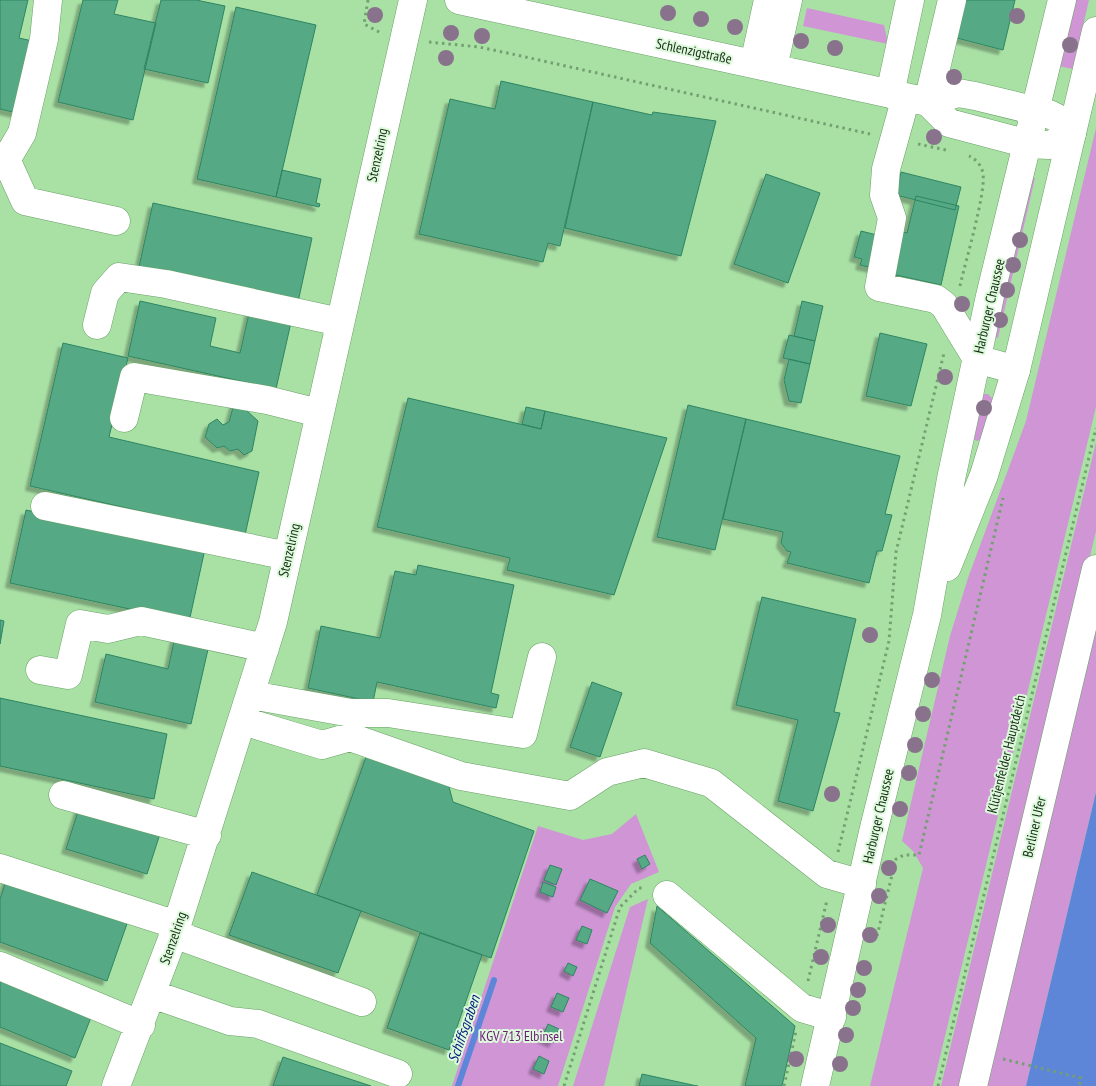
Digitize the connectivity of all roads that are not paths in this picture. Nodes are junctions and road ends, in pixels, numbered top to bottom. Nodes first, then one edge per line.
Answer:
1 (48, 0) edge
2 (413, 0) edge
3 (459, 0) edge
4 (768, 0) edge
5 (788, 0) edge
6 (910, 0) edge
7 (952, 0) edge
8 (1062, 0) edge
9 (1096, 31) edge
10 (764, 66) junction
11 (908, 98) junction
12 (1036, 110) junction
13 (1072, 133) junction
14 (1028, 144) junction
15 (3, 158) edge
16 (116, 221) dead end
17 (340, 322) junction
18 (97, 325) dead end
19 (977, 359) junction
20 (1016, 370) junction
21 (319, 413) junction
22 (124, 418) dead end
23 (46, 506) dead end
24 (288, 556) junction
25 (1096, 569) edge
26 (927, 615) junction
27 (265, 648) junction
28 (542, 658) dead end
29 (40, 670) dead end
30 (251, 695) junction
31 (243, 721) junction
32 (63, 795) dead end
33 (207, 835) junction
34 (0, 868) edge
35 (862, 884) junction
36 (667, 895) road end
37 (176, 929) junction
38 (0, 966) edge
39 (152, 994) junction
40 (362, 1002) dead end
41 (832, 1017) junction
42 (141, 1025) junction
43 (398, 1074) dead end
44 (116, 1086) edge
45 (815, 1086) edge
46 (973, 1086) edge

1 - 15 street
2 - 17 street, Stenzelring
3 - 10 street, Schlenzigstraße
4 - 10 street
5 - 10 street
6 - 11 street
7 - 11 street
8 - 12 street, Harburger Chaussee
9 - 13 street, Harburger Chaussee
10 - 11 street, Schlenzigstraße
11 - 12 street, Schlenzigstraße
11 - 14 street
11 - 19 street
12 - 13 street, Schlenzigstraße
12 - 14 street, Harburger Chaussee
13 - 14 street
13 - 20 street, Harburger Chaussee
14 - 19 street, Harburger Chaussee
15 - 16 street
17 - 18 street
17 - 21 street, Stenzelring
19 - 20 street
19 - 26 street, Harburger Chaussee
20 - 26 street, Harburger Chaussee
21 - 22 street
21 - 24 street, Stenzelring
23 - 24 street
24 - 27 street, Stenzelring
25 - 46 street, Berliner Ufer
26 - 35 street, Harburger Chaussee
27 - 29 street
27 - 30 street, Stenzelring
28 - 30 street
30 - 31 street, Stenzelring
31 - 33 street, Stenzelring
31 - 35 street
32 - 33 street
33 - 37 street, Stenzelring
34 - 37 street
35 - 41 street, Harburger Chaussee
36 - 41 street
37 - 39 street, Stenzelring
37 - 40 street
38 - 42 street
39 - 42 street, Stenzelring
39 - 43 street
41 - 45 street, Harburger Chaussee
42 - 44 street, Stenzelring

